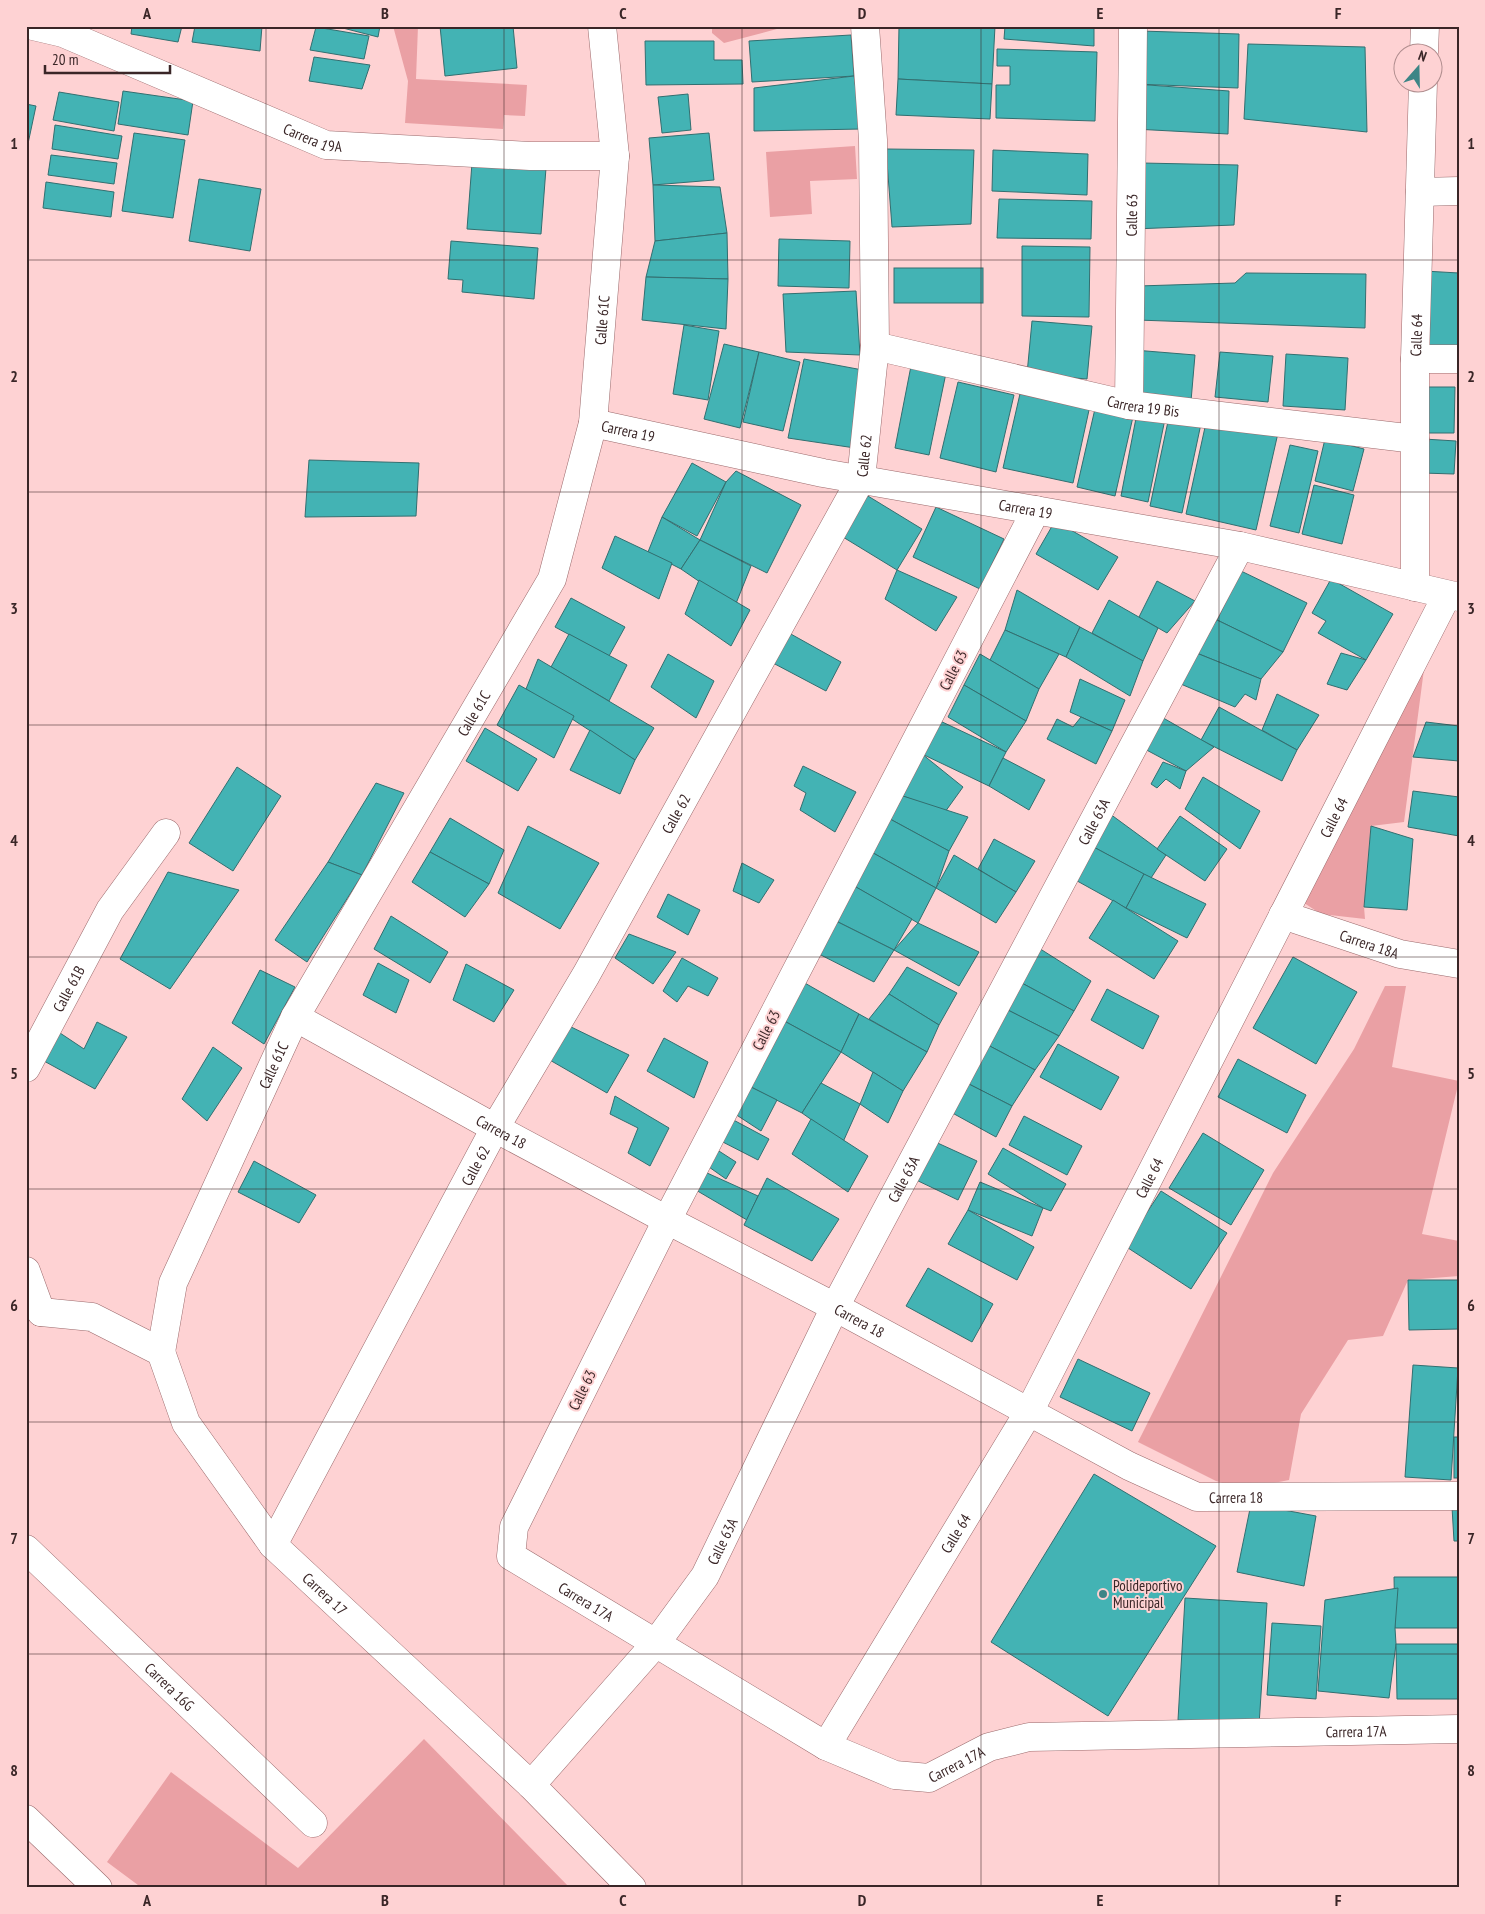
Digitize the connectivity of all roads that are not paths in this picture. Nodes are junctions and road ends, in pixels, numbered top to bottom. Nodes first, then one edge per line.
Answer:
1 (33, 26) edge
2 (602, 26) edge
3 (865, 26) edge
4 (1133, 26) edge
5 (1425, 26) edge
6 (1424, 42) edge
7 (1423, 92) edge
8 (615, 156) junction
9 (1459, 191) edge
10 (1420, 192) junction
11 (875, 346) junction
12 (1414, 359) junction
13 (1459, 359) edge
14 (1129, 405) junction
15 (593, 423) junction
16 (1416, 439) junction
17 (860, 479) junction
18 (1036, 510) junction
19 (1240, 546) junction
20 (1415, 587) junction
21 (1453, 596) edge
22 (166, 833) dead end
23 (1283, 915) junction
24 (1459, 964) edge
25 (295, 1018) junction
26 (26, 1068) edge
27 (495, 1128) junction
28 (667, 1220) junction
29 (26, 1271) edge
30 (835, 1307) junction
31 (34, 1319) edge
32 (161, 1352) junction
33 (1030, 1410) junction
34 (1459, 1496) edge
35 (273, 1545) junction
36 (26, 1549) edge
37 (511, 1556) joint
38 (656, 1643) junction
39 (1459, 1729) edge
40 (826, 1746) junction
41 (532, 1785) junction
42 (26, 1819) edge
43 (313, 1822) dead end
44 (98, 1888) edge
45 (632, 1888) edge

1 - 8 street, Carrera 19A
2 - 8 street, Calle 61C
3 - 11 street, Calle 62
4 - 14 street, Calle 63
5 - 6 street
7 - 10 street, Calle 64
8 - 15 street, Calle 61C
9 - 10 street
10 - 12 street, Calle 64
11 - 14 street, Carrera 19 Bis
11 - 17 street, Calle 62
12 - 13 street
12 - 16 street, Calle 64
14 - 16 street, Carrera 19 Bis
15 - 17 street, Carrera 19
15 - 25 street, Calle 61C
16 - 20 street, Calle 64
17 - 18 street, Carrera 19
17 - 27 street, Calle 62
18 - 19 street, Carrera 19
18 - 28 street, Calle 63
19 - 20 street, Carrera 19
19 - 30 street, Calle 63A
20 - 21 street, Carrera 19
21 - 23 street, Calle 64
22 - 26 street, Calle 61B
23 - 24 street, Carrera 18A
23 - 33 street, Calle 64
25 - 27 street, Carrera 18
25 - 32 street, Calle 61C
27 - 28 street, Carrera 18
27 - 35 street, Calle 62
28 - 30 street, Carrera 18
28 - 37 street, Calle 63
29 - 31 street
30 - 33 street, Carrera 18
30 - 38 street, Calle 63A
31 - 32 street
32 - 35 street, Carrera 17
33 - 34 street, Carrera 18
33 - 40 street, Calle 64
35 - 41 street, Carrera 17
36 - 43 street, Carrera 16G
37 - 38 street, Carrera 17A
38 - 40 street, Carrera 17A
38 - 41 street, Calle 63A
39 - 40 street, Carrera 17A
41 - 45 street, Carrera 17
42 - 44 street

